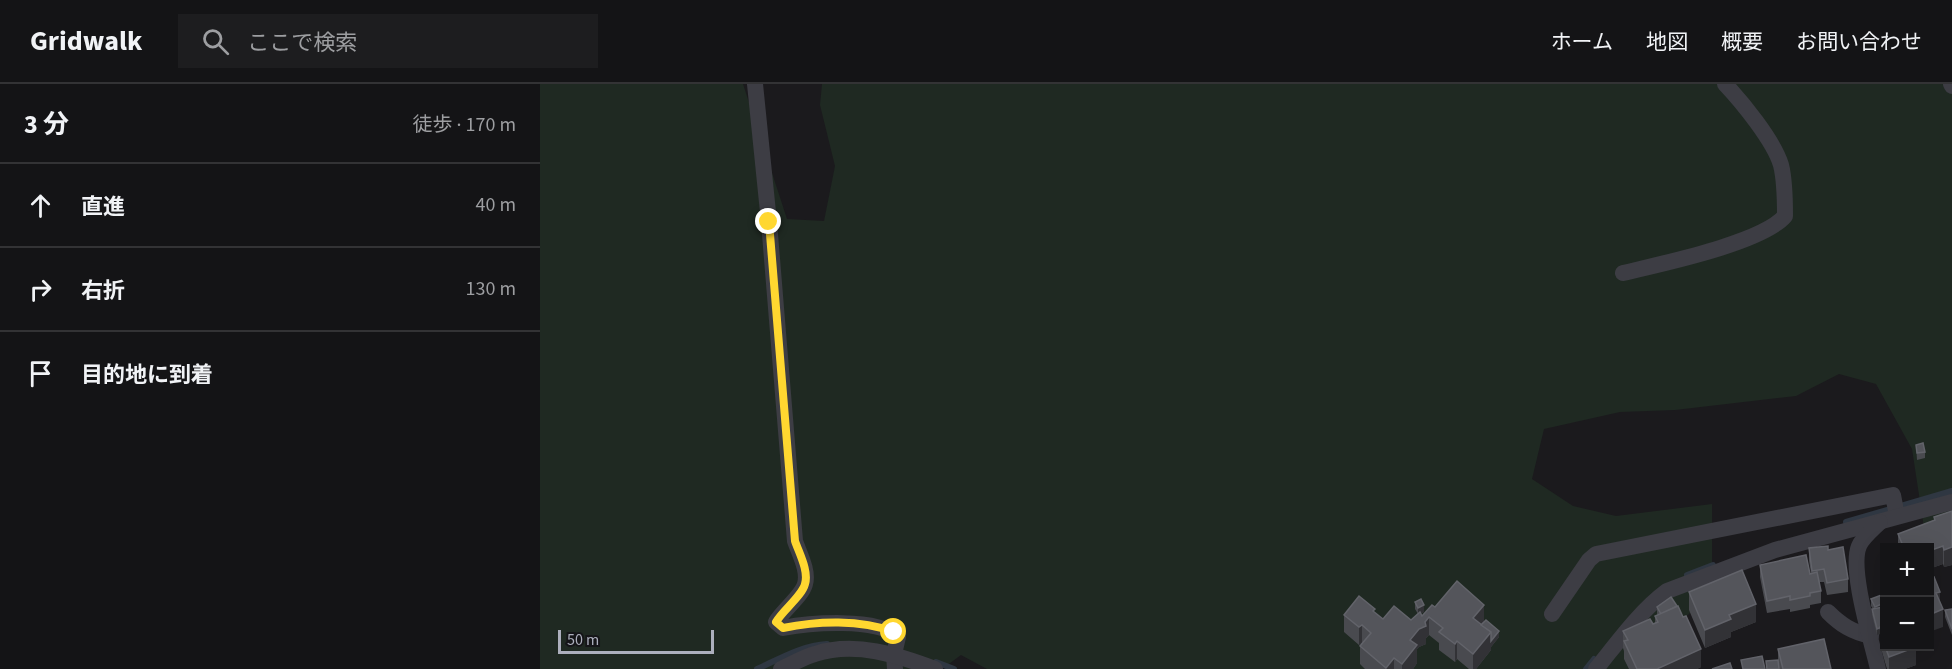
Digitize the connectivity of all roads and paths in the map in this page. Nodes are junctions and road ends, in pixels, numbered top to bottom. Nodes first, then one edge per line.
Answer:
1 (755, 84) edge
2 (1725, 84) edge
3 (1623, 273) dead end
4 (1952, 502) edge
5 (1889, 519) junction
6 (1828, 612) dead end
7 (1552, 614) dead end
8 (1870, 636) junction
9 (895, 662) edge
10 (781, 669) edge
11 (935, 669) edge
12 (1596, 669) edge
13 (1878, 669) edge

1 - 9 street
2 - 3 street
4 - 5 street
5 - 7 street
5 - 8 street
5 - 12 street
6 - 8 street
8 - 13 street
9 - 10 street
9 - 11 street

